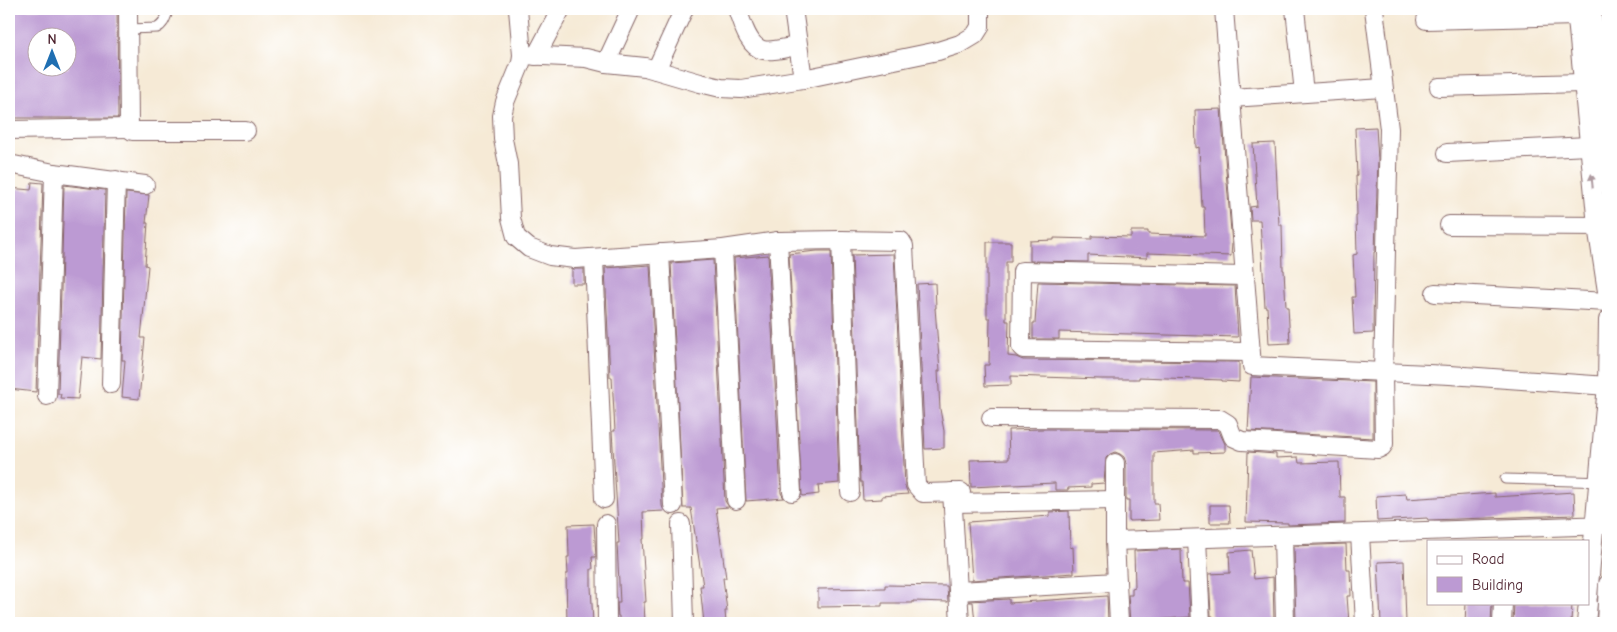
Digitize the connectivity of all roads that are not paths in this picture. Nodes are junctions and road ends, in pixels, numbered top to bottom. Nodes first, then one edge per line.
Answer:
1 (128, 9) edge
2 (169, 9) edge
3 (518, 9) edge
4 (561, 9) edge
5 (631, 9) edge
6 (684, 9) edge
7 (737, 9) edge
8 (794, 9) edge
9 (980, 9) edge
10 (1224, 9) edge
11 (1295, 9) edge
12 (1374, 9) edge
13 (1581, 11) edge
14 (1426, 20) dead end
15 (128, 29) junction
16 (798, 46) junction
17 (529, 56) junction
18 (606, 63) junction
19 (1602, 68) edge
20 (656, 70) junction
21 (802, 79) junction
22 (1582, 83) junction
23 (1439, 87) dead end
24 (1383, 88) junction
25 (1304, 93) junction
26 (1231, 98) junction
27 (129, 128) junction
28 (9, 130) edge
29 (246, 131) dead end
30 (1588, 146) junction
31 (1447, 153) dead end
32 (9, 164) edge
33 (54, 173) junction
34 (116, 180) junction
35 (145, 185) dead end
36 (1608, 185) edge
37 (1449, 225) dead end
38 (1603, 226) edge
39 (841, 240) junction
40 (778, 241) junction
41 (723, 249) junction
42 (660, 253) junction
43 (594, 258) junction
44 (1244, 276) junction
45 (1435, 293) dead end
46 (1608, 298) edge
47 (1608, 302) edge
48 (1608, 320) edge
49 (1250, 352) junction
50 (1383, 372) junction
51 (111, 384) dead end
52 (1607, 386) edge
53 (47, 396) dead end
54 (991, 418) dead end
55 (1115, 463) dead end
56 (1505, 479) dead end
57 (1603, 482) edge
58 (792, 492) dead end
59 (850, 492) dead end
60 (955, 496) junction
61 (604, 499) dead end
62 (736, 500) dead end
63 (1115, 500) junction
64 (673, 505) dead end
65 (606, 524) dead end
66 (681, 524) dead end
67 (1601, 525) edge
68 (1360, 534) junction
69 (1506, 535) edge
70 (1283, 536) junction
71 (1197, 539) junction
72 (1115, 541) junction
73 (1117, 582) junction
74 (1608, 584) edge
75 (1590, 586) edge
76 (958, 591) junction
77 (1503, 604) edge
78 (1588, 604) edge
79 (607, 623) edge
80 (684, 623) edge
81 (960, 623) edge
82 (1119, 623) edge
83 (1202, 623) edge
84 (1285, 623) edge
85 (1366, 623) edge
86 (1502, 623) edge
87 (1586, 623) edge
88 (1606, 623) edge

1 - 15 street
2 - 15 lane
3 - 17 street
4 - 17 street
5 - 18 street
6 - 20 street
7 - 16 street
8 - 16 street
9 - 21 street
10 - 26 street
11 - 25 street
12 - 24 street
13 - 14 street
13 - 19 street
13 - 22 street
15 - 27 street
16 - 21 street
17 - 18 street
17 - 43 street
18 - 20 street
19 - 36 street
20 - 21 street
22 - 23 street
22 - 30 street
24 - 25 street
24 - 50 street
25 - 26 street
26 - 44 street
27 - 28 street
27 - 29 street
30 - 31 street
38 -> 30 street
32 - 33 street
33 - 34 street
33 - 53 street
34 - 35 street
34 - 51 street
37 - 38 street
38 - 46 street
39 - 40 street
39 - 59 street
39 - 60 street
40 - 41 street
40 - 58 street
41 - 42 street
41 - 62 street
42 - 43 street
42 - 64 street
43 - 61 street
44 - 49 street
44 - 49 street
45 - 47 street
48 - 52 street
49 - 50 street
50 - 52 street
50 - 54 street
52 - 57 street
55 - 63 street
56 - 57 lane
57 - 67 street
60 - 63 street
60 - 76 street
63 - 72 street
65 - 79 street
66 - 80 street
67 - 69 street
67 - 75 street
68 - 69 street
68 - 70 street
68 - 85 street
70 - 71 street
70 - 84 street
71 - 72 street
71 - 83 street
72 - 73 street
73 - 76 street
73 - 82 street
74 - 88 street
76 - 81 street
77 - 86 street
78 - 87 street

